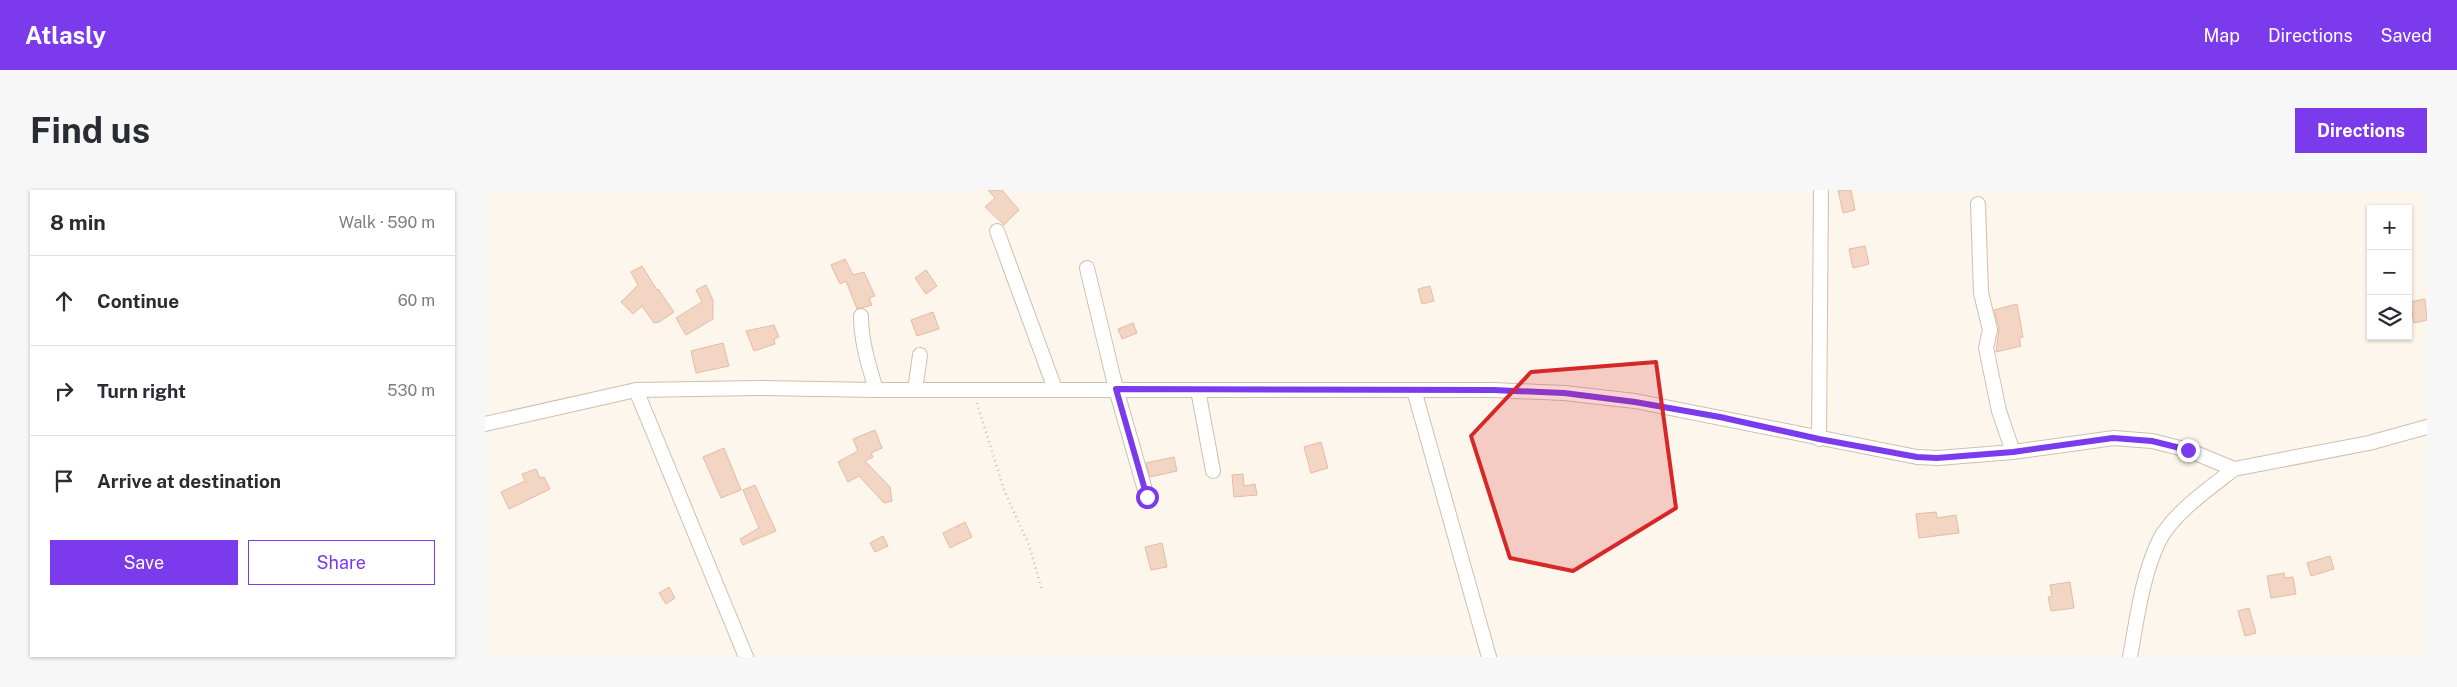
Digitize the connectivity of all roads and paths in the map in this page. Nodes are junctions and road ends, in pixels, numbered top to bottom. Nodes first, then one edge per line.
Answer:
1 (1821, 190) edge
2 (1978, 204) dead end
3 (997, 231) dead end
4 (1087, 268) dead end
5 (861, 316) dead end
6 (920, 355) dead end
7 (1116, 389) junction
8 (636, 390) junction
9 (877, 390) junction
10 (915, 390) junction
11 (973, 390) junction
12 (1055, 390) junction
13 (1198, 390) junction
14 (1414, 390) junction
15 (485, 424) edge
16 (2427, 428) edge
17 (1819, 439) junction
18 (2013, 452) junction
19 (2234, 469) junction
20 (1213, 471) dead end
21 (1147, 497) dead end
22 (1042, 590) dead end
23 (746, 657) edge
24 (1489, 657) edge
25 (2130, 657) edge

1 - 17 street
2 - 18 street
3 - 12 street
4 - 7 street
5 - 9 street
6 - 10 street
7 - 12 street
7 - 13 street
7 - 21 street
8 - 9 street
8 - 15 street
8 - 23 street
9 - 10 street
10 - 11 street
11 - 12 street
11 - 22 path
13 - 14 street
13 - 20 street
14 - 17 street
14 - 24 street
16 - 19 street
17 - 18 street
18 - 19 street
19 - 25 street

